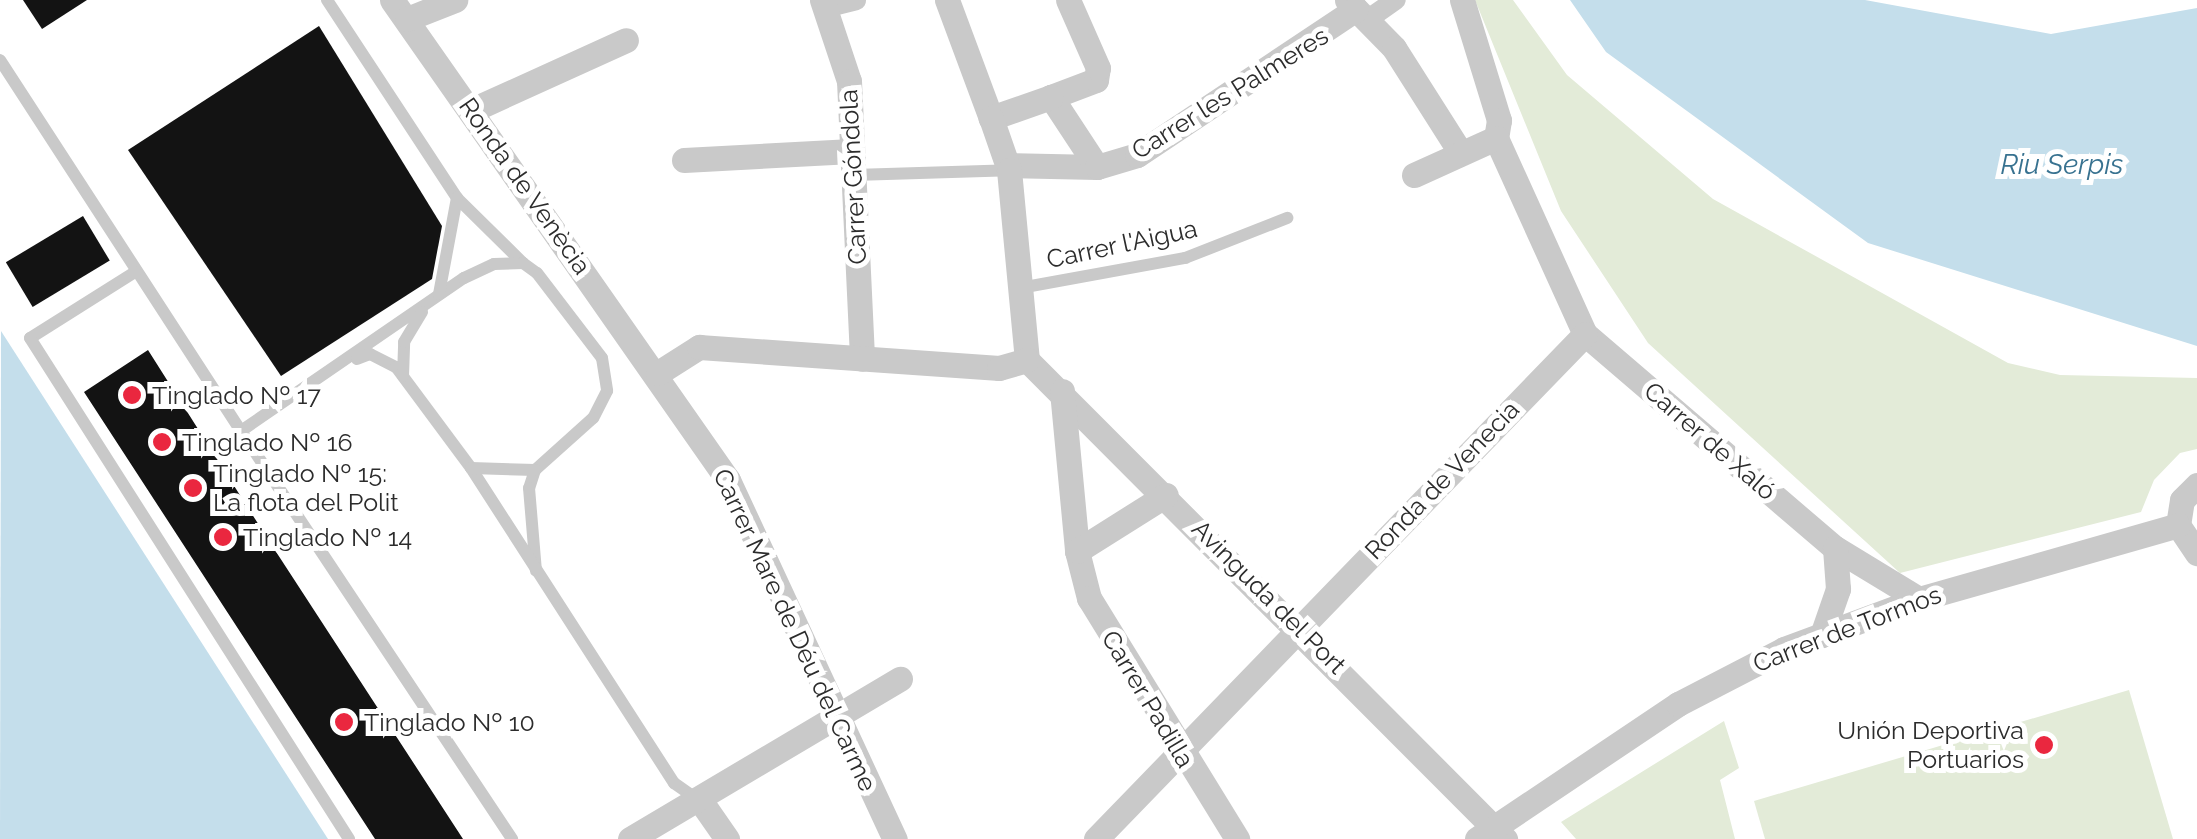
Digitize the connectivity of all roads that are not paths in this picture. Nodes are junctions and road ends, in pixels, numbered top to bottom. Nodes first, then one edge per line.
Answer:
1 (327, 0) edge
2 (455, 0) edge
3 (856, 0) edge
4 (947, 0) edge
5 (1068, 0) edge
6 (1396, 0) edge
7 (1462, 0) edge
8 (823, 4) edge
9 (400, 10) edge
10 (1357, 10) edge
11 (626, 40) dead end
12 (0, 60) edge
13 (1051, 96) junction
14 (472, 110) junction
15 (991, 118) junction
16 (1496, 138) junction
17 (1458, 149) junction
18 (684, 160) dead end
19 (853, 163) junction
20 (1097, 167) junction
21 (1008, 168) junction
22 (1414, 176) dead end
23 (457, 198) junction
24 (1287, 218) dead end
25 (523, 264) junction
26 (135, 272) junction
27 (1020, 288) junction
28 (434, 298) junction
29 (1584, 334) junction
30 (862, 359) junction
31 (1027, 360) junction
32 (344, 364) junction
33 (658, 373) junction
34 (403, 376) junction
35 (1062, 391) junction
36 (241, 431) junction
37 (471, 468) junction
38 (535, 470) junction
39 (2197, 485) edge
40 (1166, 494) junction
41 (2178, 525) junction
42 (1835, 548) junction
43 (1076, 550) junction
44 (2197, 554) edge
45 (536, 571) junction
46 (1919, 599) junction
47 (1298, 624) junction
48 (1822, 635) junction
49 (900, 679) dead end
50 (835, 720) junction
51 (1177, 752) junction
52 (702, 803) junction
53 (1491, 834) edge
54 (349, 839) edge
55 (512, 839) edge
56 (630, 839) edge
57 (727, 839) edge
58 (895, 839) edge
59 (1096, 839) edge
60 (1236, 839) edge

1 - 23 lane
2 - 9 street
3 - 8 street
4 - 15 street
5 - 13 street
6 - 10 street
7 - 16 street
8 - 19 street, Carrer Góndola
9 - 14 street, Ronda de Venècia
10 - 17 street
10 - 20 street, Carrer les Palmeres
11 - 14 street
12 - 26 lane
13 - 15 street
13 - 20 street
14 - 33 street, Ronda de Venècia
15 - 21 street
16 - 17 street
16 - 29 street
17 - 22 street
18 - 19 street
19 - 21 lane
19 - 30 street, Carrer Góndola
20 - 21 street
21 - 27 street
23 - 25 lane
23 - 28 lane
24 - 27 lane, Carrer l'Aigua
25 - 28 lane
25 - 38 lane
26 - 36 lane
26 - 54 lane
27 - 31 street
28 - 32 lane
28 - 34 lane
29 - 42 street, Carrer de Xaló
29 - 47 street, Ronda de Venecia
30 - 31 street
30 - 33 street
31 - 35 street, Avinguda del Port
32 - 34 lane
32 - 36 lane
33 - 50 street, Carrer Mare de Déu del Carme
34 - 37 lane
35 - 40 street, Avinguda del Port
35 - 43 street, Carrer Padilla
36 - 55 lane
37 - 38 lane
37 - 45 lane
38 - 45 lane
39 - 41 street
40 - 43 street
40 - 47 street, Avinguda del Port
41 - 44 street
41 - 46 street, Carrer de Tormos
42 - 46 street, Carrer de Xaló
42 - 48 street
43 - 51 street, Carrer Padilla
45 - 52 lane
46 - 48 street, Carrer de Tormos
47 - 51 street, Ronda de Venecia
47 - 53 street, Avinguda del Port
48 - 53 street, Carrer de Tormos
49 - 50 street
50 - 52 street
50 - 58 street, Carrer Mare de Déu del Carme
51 - 59 street, Ronda de Venecia
51 - 60 street, Carrer Padilla
52 - 56 street
52 - 57 street

